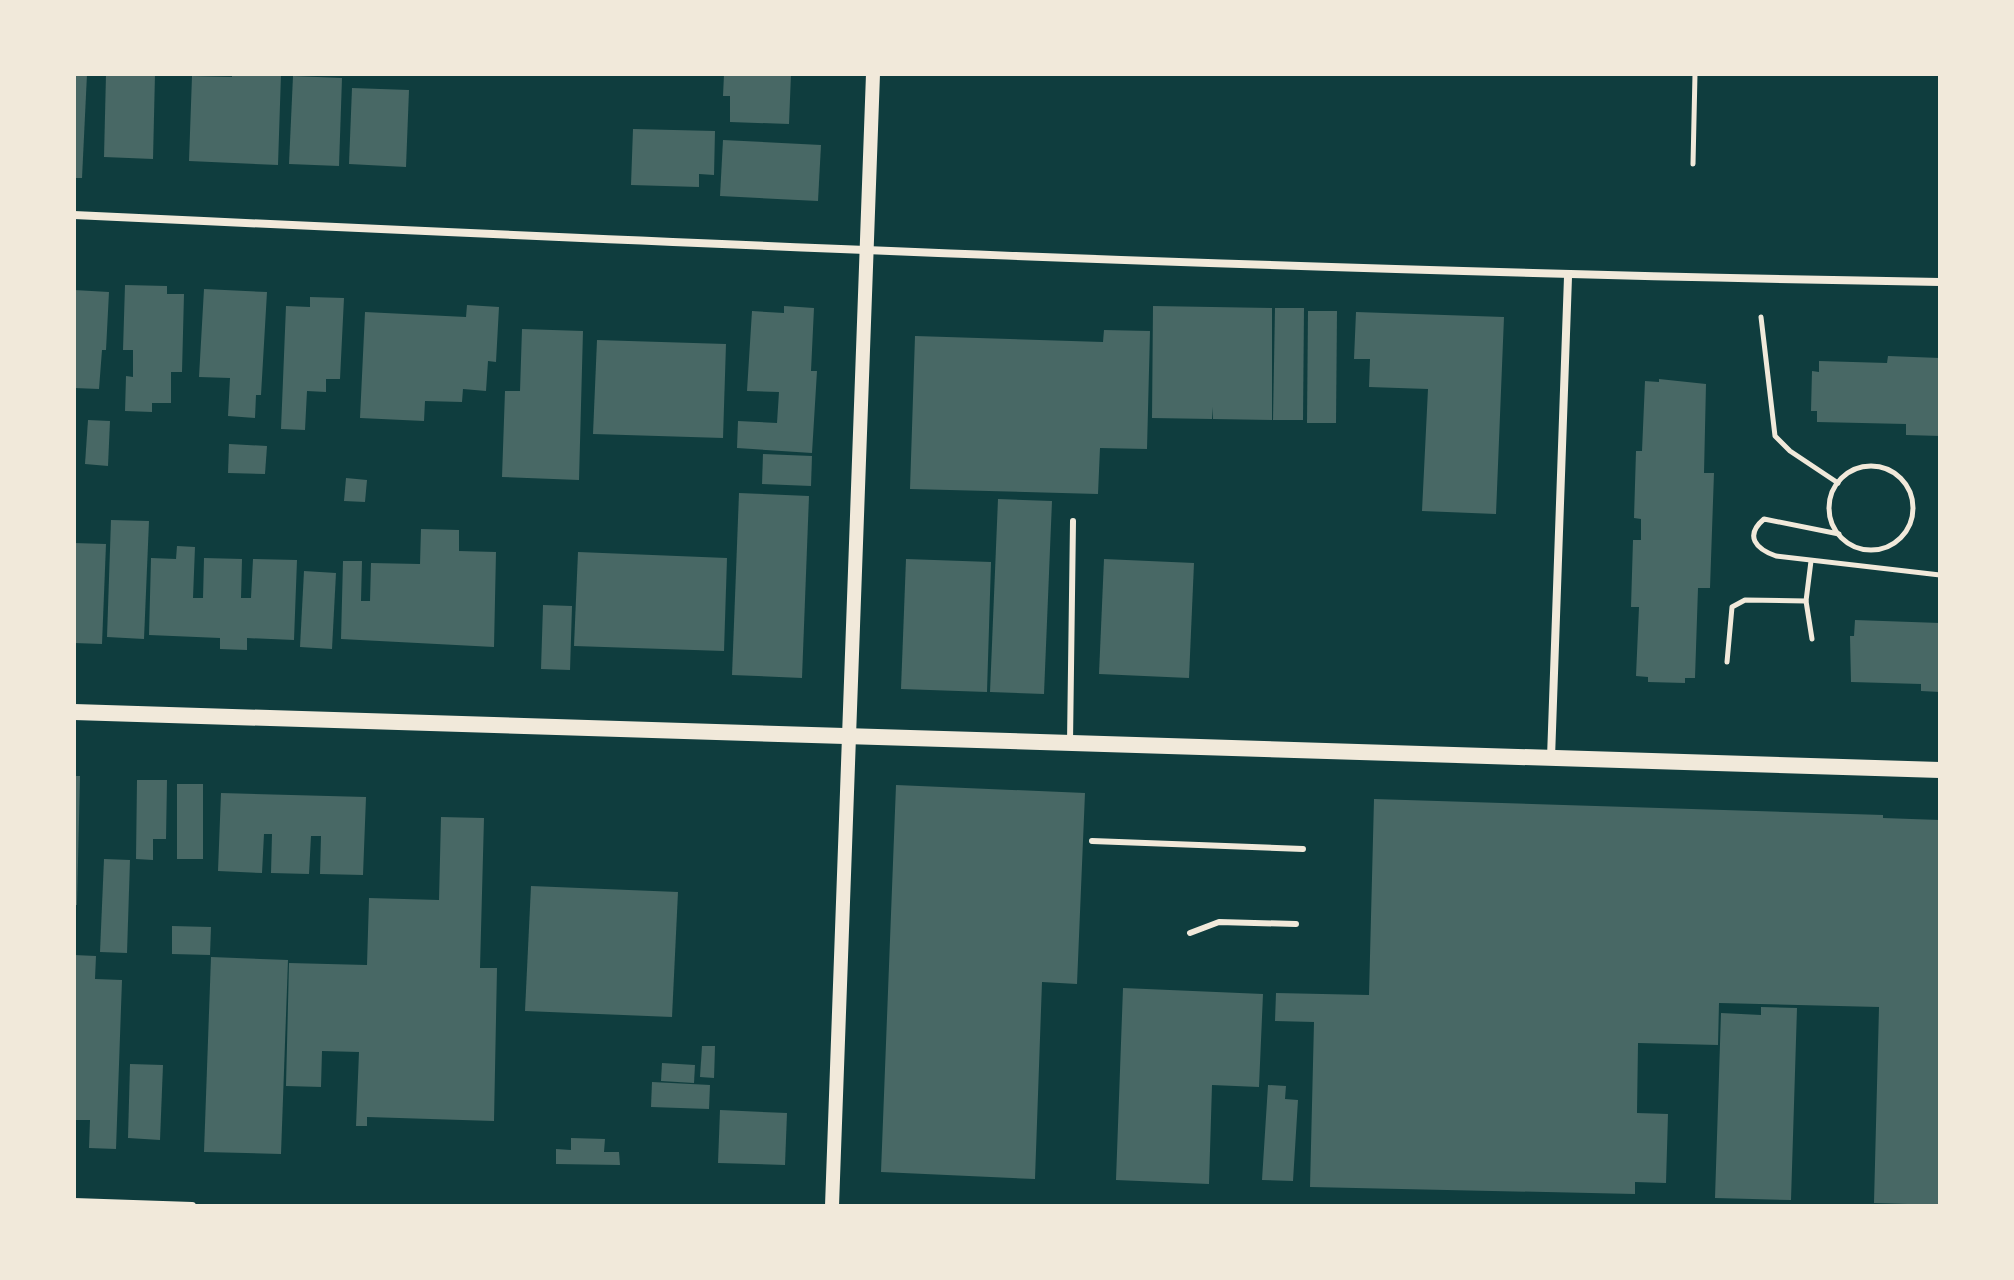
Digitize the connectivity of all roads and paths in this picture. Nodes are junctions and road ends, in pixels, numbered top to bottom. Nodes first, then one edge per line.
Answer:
1 (873, 74) edge
2 (1695, 74) edge
3 (1693, 164) dead end
4 (74, 215) edge
5 (867, 252) junction
6 (1568, 277) junction
7 (1940, 282) edge
8 (1761, 317) dead end
9 (1838, 483) junction
10 (1073, 521) dead end
11 (1839, 534) junction
12 (1811, 561) junction
13 (1940, 575) edge
14 (1806, 601) junction
15 (1812, 639) dead end
16 (1727, 662) dead end
17 (74, 712) edge
18 (847, 736) junction
19 (1070, 742) junction
20 (1551, 758) junction
21 (1940, 770) edge
22 (1092, 841) dead end
23 (1303, 849) dead end
24 (1296, 924) dead end
25 (1190, 933) dead end
26 (74, 1202) edge
27 (192, 1206) edge
28 (832, 1206) edge

1 - 5 street
2 - 3 path
4 - 5 street
5 - 6 street
5 - 18 street
6 - 7 street
6 - 20 street
8 - 9 path
9 - 11 path
9 - 11 path
10 - 19 lane
11 - 12 path
12 - 13 path
12 - 14 path
14 - 15 path
14 - 16 path
17 - 18 main road
18 - 19 main road
18 - 28 street
19 - 20 main road
20 - 21 main road
22 - 23 lane
24 - 25 lane
26 - 27 street

